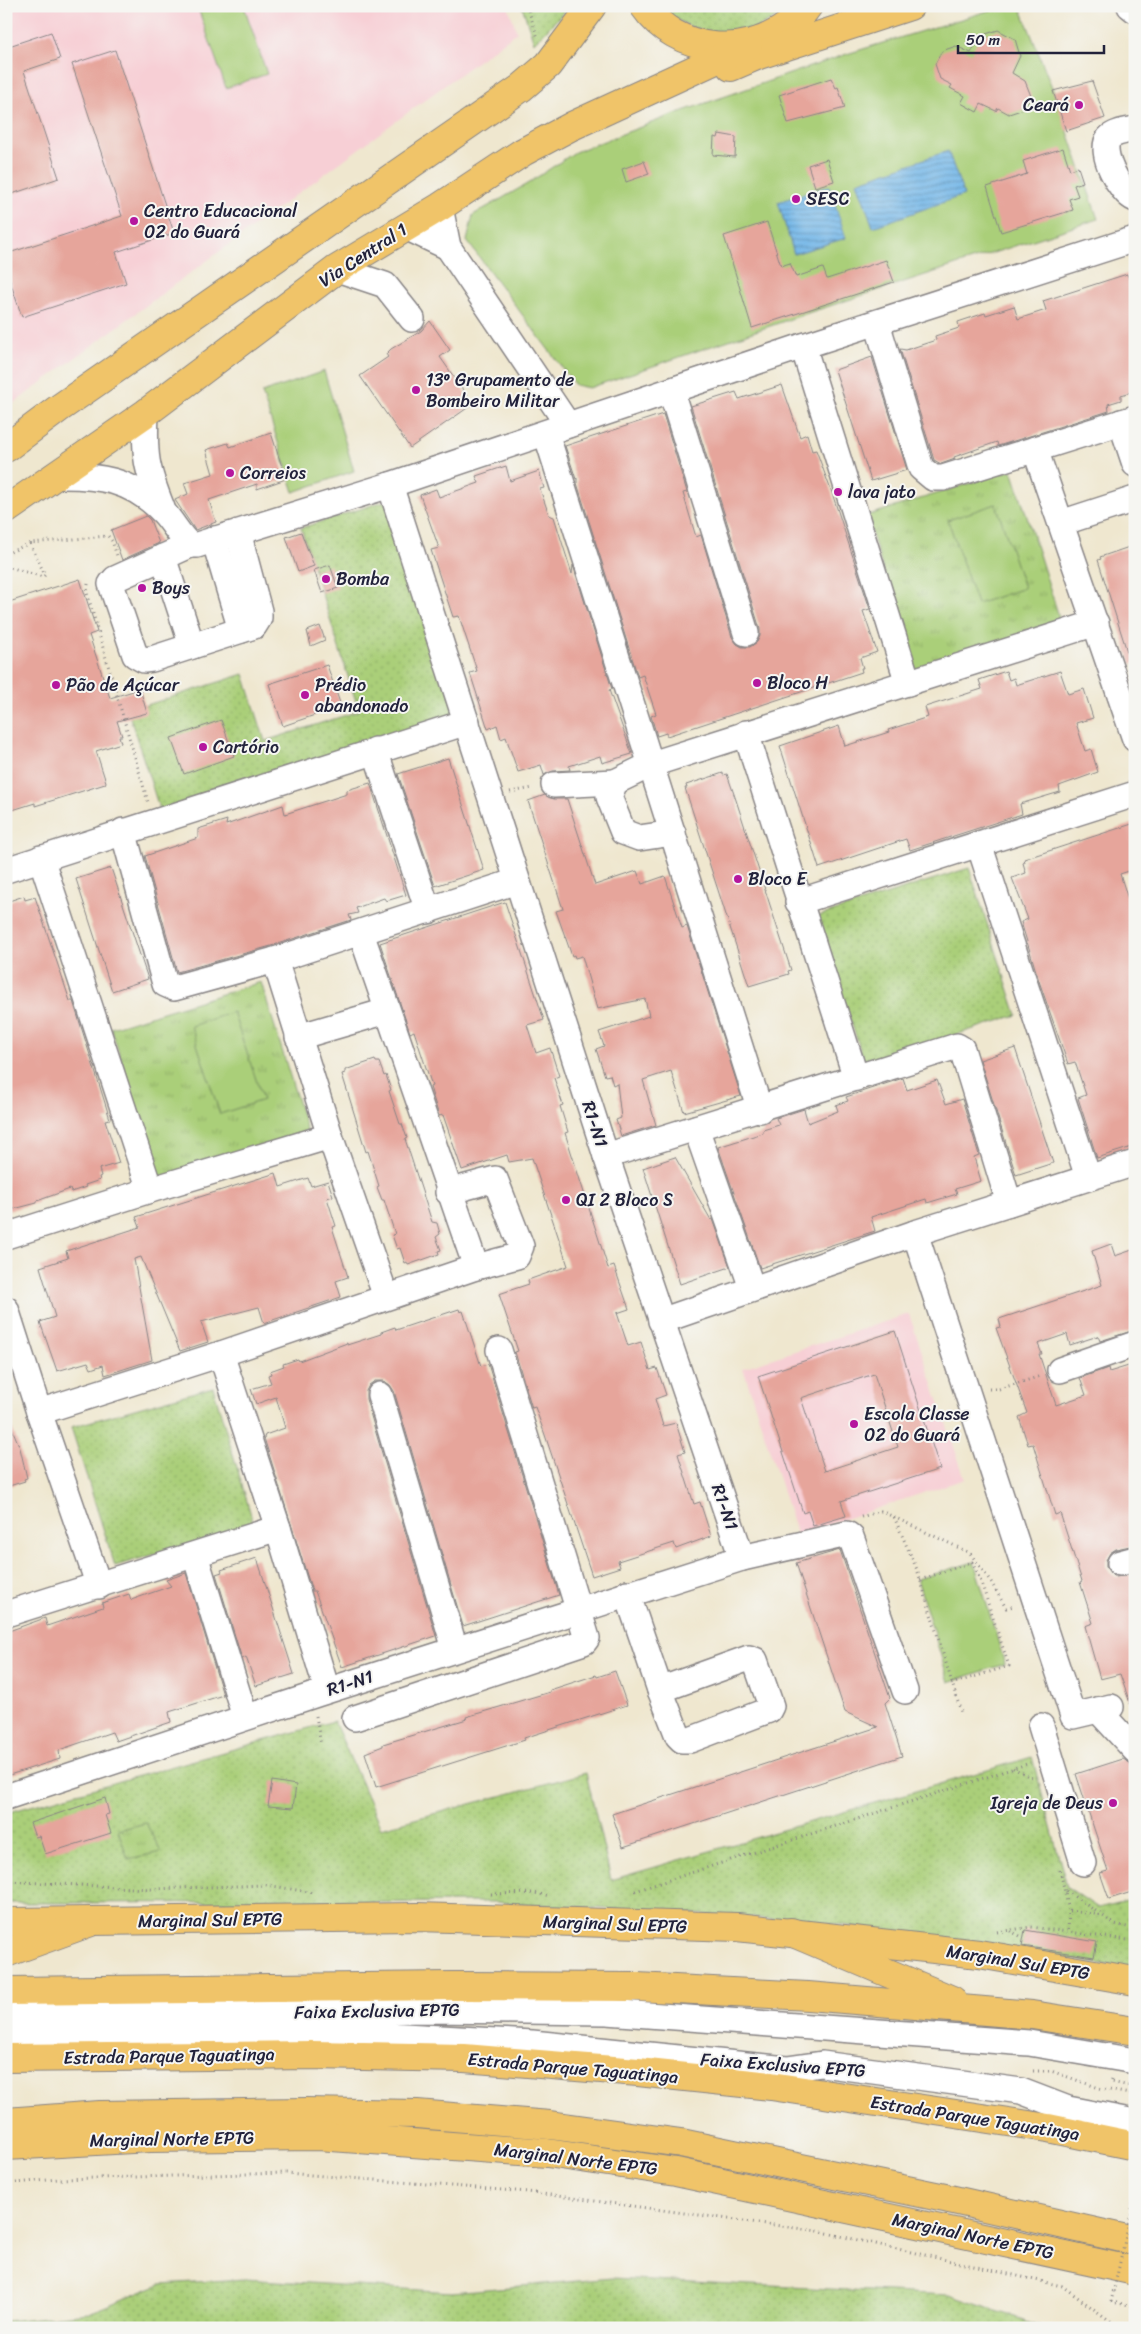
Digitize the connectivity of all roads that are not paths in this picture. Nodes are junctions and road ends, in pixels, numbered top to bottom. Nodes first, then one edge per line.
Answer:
1 (592, 6) edge
2 (644, 6) edge
3 (808, 6) edge
4 (895, 6) edge
5 (910, 6) edge
6 (1130, 6) edge
7 (1135, 10) edge
8 (775, 36) junction
9 (748, 46) junction
10 (633, 98) junction
11 (1135, 129) edge
12 (1135, 199) edge
13 (440, 207) junction
14 (406, 227) junction
15 (1135, 239) edge
16 (448, 247) junction
17 (281, 256) junction
18 (337, 269) junction
19 (412, 319) dead end
20 (877, 323) junction
21 (803, 346) junction
22 (672, 391) junction
23 (146, 413) junction
24 (1128, 420) edge
25 (557, 429) junction
26 (6, 448) edge
27 (1035, 449) junction
28 (1135, 464) edge
29 (54, 476) junction
30 (390, 485) junction
31 (1135, 499) edge
32 (6, 510) edge
33 (164, 513) junction
34 (1061, 523) junction
35 (238, 532) junction
36 (214, 539) junction
37 (190, 545) junction
38 (163, 557) junction
39 (1096, 623) junction
40 (241, 630) junction
41 (746, 633) dead end
42 (192, 646) junction
43 (908, 683) junction
44 (467, 722) junction
45 (746, 733) junction
46 (1135, 739) edge
47 (375, 750) junction
48 (652, 764) junction
49 (615, 782) junction
50 (554, 785) road end
51 (1135, 794) edge
52 (123, 831) junction
53 (673, 833) junction
54 (979, 844) junction
55 (41, 858) junction
56 (6, 870) edge
57 (518, 881) junction
58 (798, 902) junction
59 (428, 911) junction
60 (361, 933) junction
61 (275, 960) junction
62 (387, 1011) junction
63 (298, 1037) junction
64 (856, 1078) junction
65 (760, 1110) junction
66 (696, 1128) junction
67 (330, 1136) junction
68 (606, 1156) junction
69 (1135, 1162) edge
70 (1088, 1177) junction
71 (150, 1190) junction
72 (448, 1192) junction
73 (1009, 1203) junction
74 (915, 1233) junction
75 (6, 1236) edge
76 (476, 1268) junction
77 (752, 1288) junction
78 (386, 1297) junction
79 (6, 1309) edge
80 (661, 1321) junction
81 (1135, 1344) edge
82 (499, 1350) dead end
83 (221, 1354) junction
84 (1060, 1370) road end
85 (380, 1395) dead end
86 (39, 1412) junction
87 (278, 1528) junction
88 (195, 1555) junction
89 (742, 1558) junction
90 (99, 1586) junction
91 (627, 1594) junction
92 (579, 1608) junction
93 (6, 1614) edge
94 (456, 1650) junction
95 (660, 1690) dead end
96 (905, 1691) dead end
97 (322, 1692) junction
98 (245, 1717) junction
99 (355, 1718) dead end
100 (1041, 1726) dead end
101 (1135, 1750) edge
102 (6, 1797) edge
103 (1082, 1863) dead end
104 (6, 1922) edge
105 (91, 1922) junction
106 (791, 1932) junction
107 (6, 1953) edge
108 (1135, 1981) edge
109 (6, 1991) edge
110 (977, 2010) junction
111 (6, 2016) edge
112 (1135, 2031) edge
113 (6, 2038) edge
114 (6, 2058) edge
115 (1135, 2060) edge
116 (6, 2122) edge
117 (1135, 2122) edge
118 (6, 2146) edge
119 (1135, 2146) edge
120 (1135, 2241) edge
121 (1135, 2271) edge

1 - 17 main road
2 - 9 main road
3 - 8 main road
4 - 8 street
5 - 10 main road
6 - 7 street
8 - 9 main road
9 - 10 main road, Via Central 1
10 - 13 main road, Via Central 1
11 - 12 street
13 - 14 main road, Via Central 1
13 - 16 street
14 - 16 street
14 - 18 main road, Via Central 1
15 - 20 street
16 - 25 street
17 - 18 main road
17 - 26 main road
18 - 19 street
18 - 23 main road, Via Central 1
20 - 21 street
20 - 27 street
21 - 22 street
21 - 43 street
22 - 25 street
22 - 41 street
23 - 29 main road, Via Central 1
23 - 33 street
24 - 27 street
24 - 28 street
25 - 30 street
25 - 48 street
27 - 34 street
29 - 32 main road, Via Central 1
29 - 33 street
30 - 35 street
30 - 44 street, R1-N1
31 - 34 street
33 - 37 street
34 - 39 street
35 - 36 street
35 - 40 street
36 - 37 street
36 - 40 street
37 - 38 street
38 - 42 street
38 - 42 street
39 - 43 street
39 - 46 street
40 - 42 street
43 - 45 street
44 - 47 street
44 - 57 street, R1-N1
45 - 48 street
45 - 58 street
47 - 52 street
47 - 59 street
48 - 49 street
48 - 53 street
49 - 50 street
49 - 53 street
51 - 54 street
52 - 55 street
52 - 61 street
53 - 65 street
54 - 58 street
54 - 70 street
55 - 56 street
55 - 71 street
57 - 59 street
57 - 68 street, R1-N1
58 - 64 street
59 - 60 street
60 - 61 street
60 - 62 street
61 - 63 street
62 - 63 street
62 - 72 street
63 - 67 street
64 - 65 street
64 - 73 street
65 - 66 street
66 - 68 street
66 - 77 street
67 - 71 street
67 - 78 street
68 - 80 street, R1-N1
69 - 70 street
70 - 73 street
71 - 75 street
72 - 76 street
72 - 76 street
73 - 74 street
74 - 77 street
74 - 101 street
76 - 78 street
77 - 80 street
78 - 83 street
79 - 86 street
80 - 89 street, R1-N1
81 - 84 street
82 - 92 street
83 - 86 street
83 - 87 street
85 - 94 street
86 - 90 street
87 - 88 street
87 - 97 street
88 - 90 street
88 - 98 street
89 - 91 street, R1-N1
89 - 96 street
90 - 93 street
91 - 92 street, R1-N1
91 - 95 street
92 - 94 street, R1-N1
92 - 99 street
94 - 97 street, R1-N1
97 - 98 street, R1-N1
98 - 102 street, R1-N1
100 - 103 street
104 - 105 main road, Marginal Sul EPTG
105 - 106 main road, Marginal Sul EPTG
105 - 107 main road
106 - 108 main road, Marginal Sul EPTG
106 - 110 main road
109 - 110 main road
110 - 112 main road
111 - 115 street, Faixa Exclusiva EPTG
113 - 117 street, Faixa Exclusiva EPTG
114 - 119 main road, Estrada Parque Taguatinga
116 - 120 main road, Marginal Norte EPTG
118 - 121 main road, Marginal Norte EPTG

